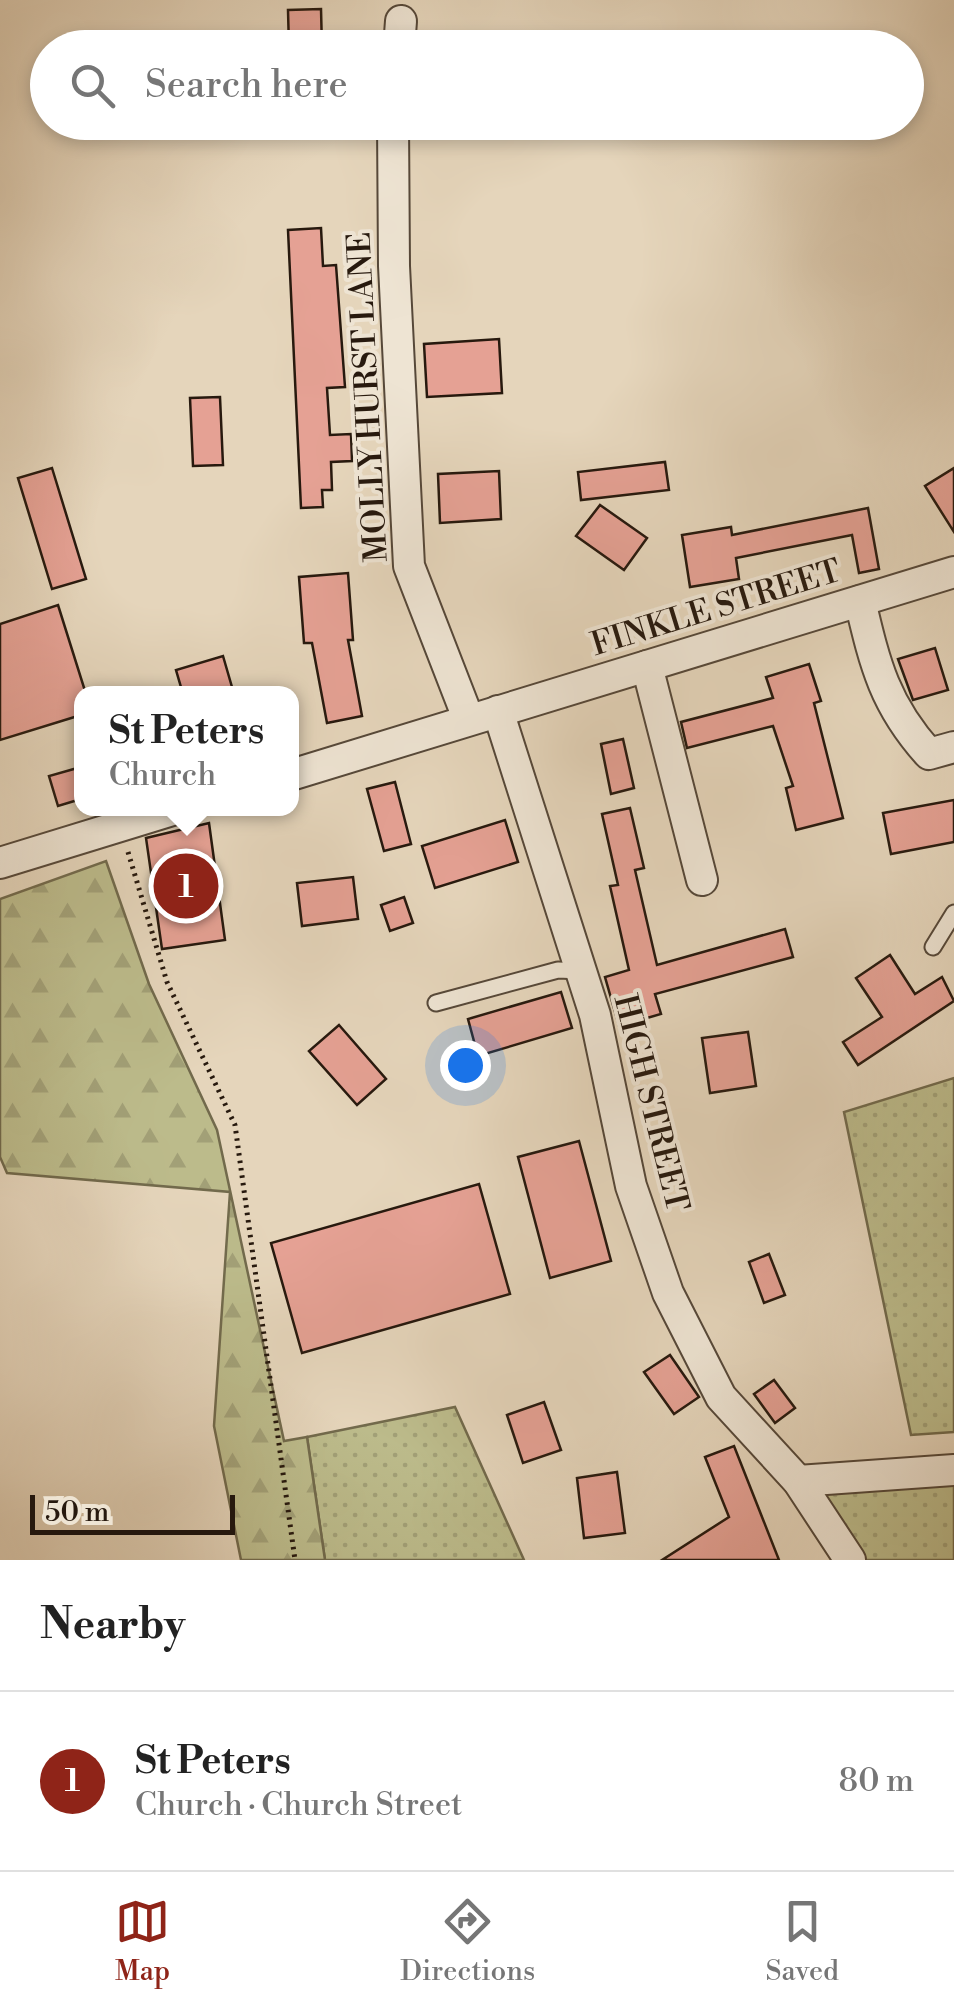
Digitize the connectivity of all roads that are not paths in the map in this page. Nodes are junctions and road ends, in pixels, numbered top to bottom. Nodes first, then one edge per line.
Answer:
1 (392, 140) edge
2 (954, 572) edge
3 (860, 600) junction
4 (647, 666) junction
5 (498, 711) junction
6 (468, 718) junction
7 (954, 747) edge
8 (299, 771) edge
9 (151, 816) edge
10 (0, 863) edge
11 (702, 880) dead end
12 (954, 913) edge
13 (933, 947) dead end
14 (581, 971) junction
15 (436, 1004) dead end
16 (954, 1470) edge
17 (798, 1481) junction
18 (850, 1560) edge

1 - 6 street, MOLLY HURST LANE
2 - 3 street, FINKLE STREET
3 - 4 street, FINKLE STREET
3 - 7 street
4 - 5 street, FINKLE STREET
4 - 11 street
5 - 6 street, FINKLE STREET
5 - 14 street, HIGH STREET
6 - 8 street, FINKLE STREET
9 - 10 street
12 - 13 lane
14 - 15 lane
14 - 17 street, HIGH STREET
16 - 17 street
17 - 18 street, HIGH STREET

